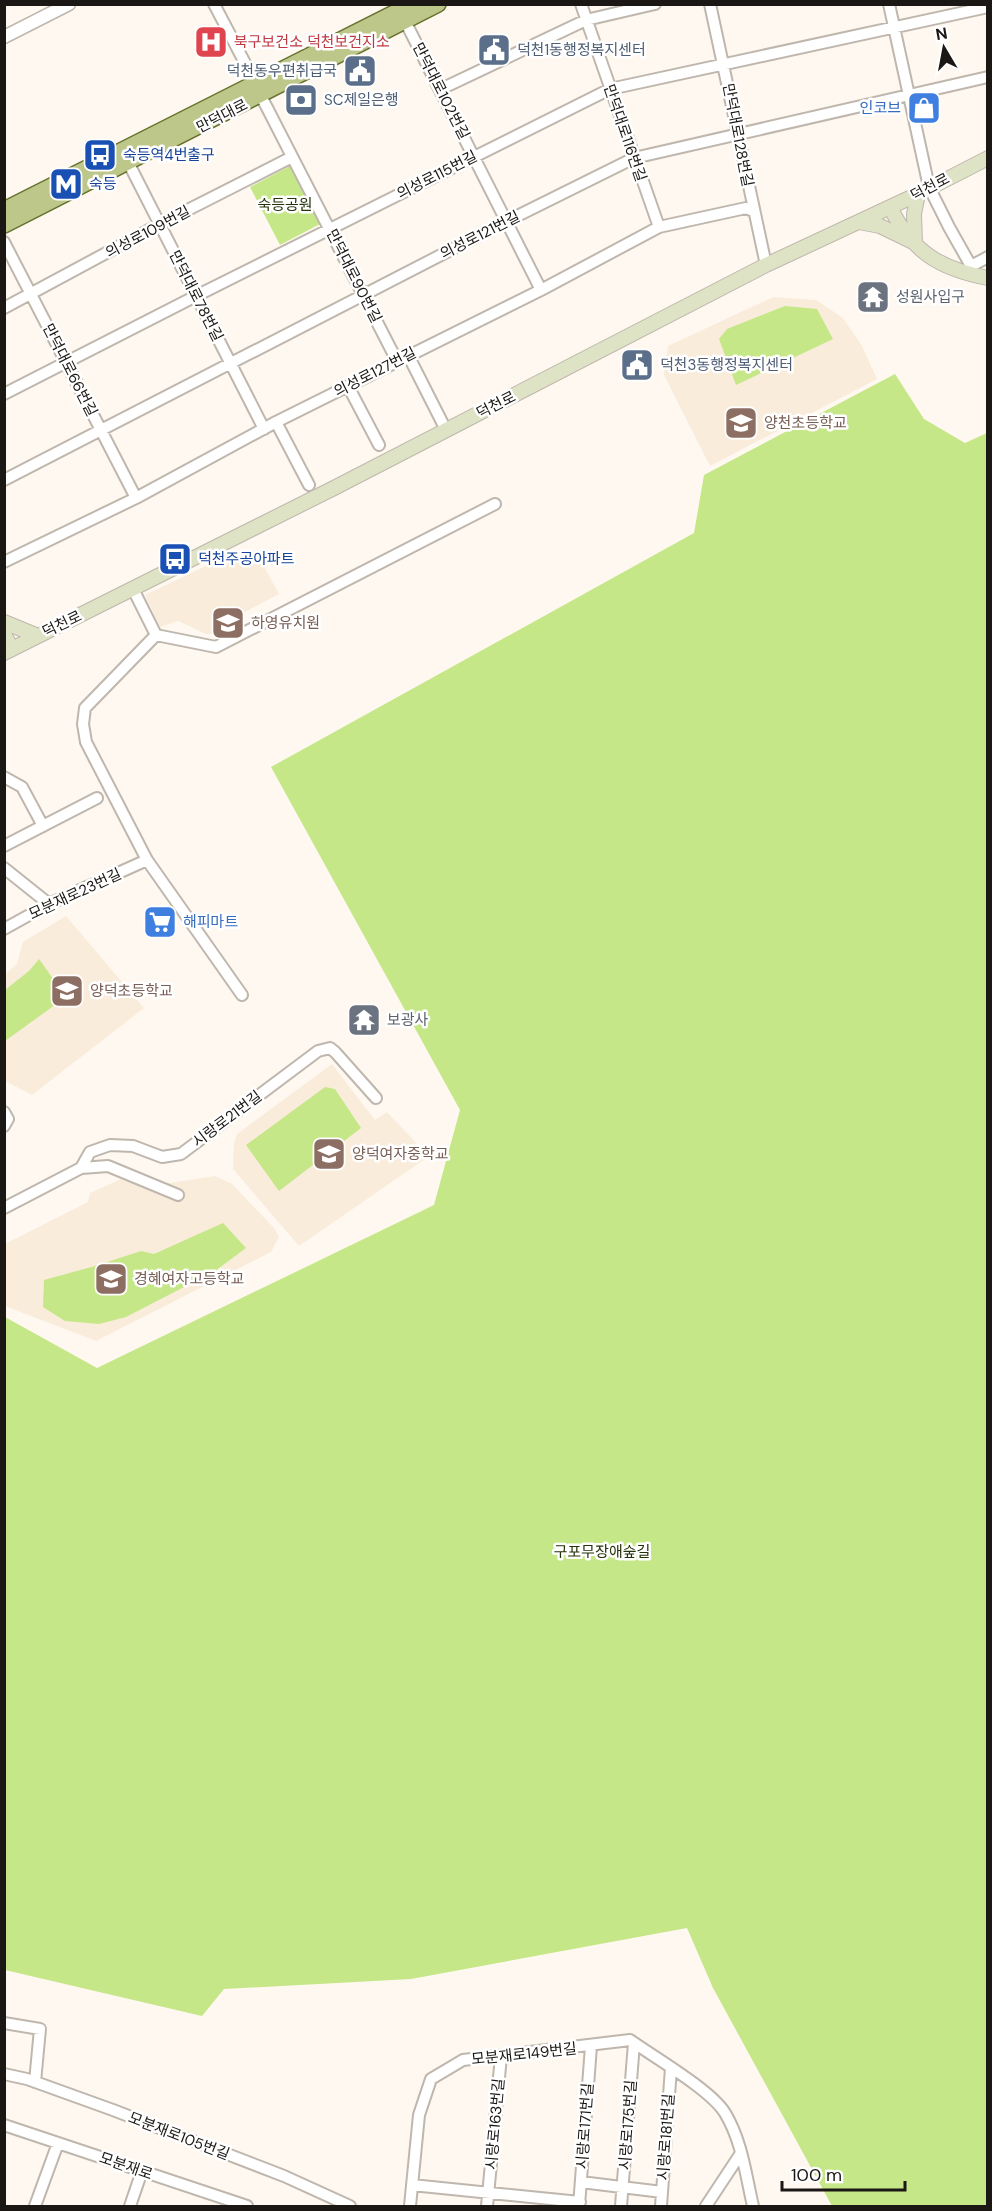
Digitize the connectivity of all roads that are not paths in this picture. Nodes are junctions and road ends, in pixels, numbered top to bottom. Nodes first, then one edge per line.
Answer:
1 (69, 4) edge
2 (214, 4) edge
3 (412, 4) edge
4 (438, 4) edge
5 (581, 4) edge
6 (655, 4) edge
7 (710, 4) edge
8 (889, 4) edge
9 (987, 7) edge
10 (53, 8) edge
11 (400, 17) junction
12 (586, 20) junction
13 (895, 27) junction
14 (4, 37) edge
15 (723, 63) junction
16 (987, 77) edge
17 (441, 89) junction
18 (610, 89) junction
19 (259, 90) junction
20 (910, 95) junction
21 (738, 134) junction
22 (474, 156) junction
23 (292, 157) junction
24 (634, 158) junction
25 (987, 158) edge
26 (128, 162) junction
27 (924, 191) junction
28 (891, 207) junction
29 (4, 210) edge
30 (753, 211) junction
31 (507, 221) junction
32 (859, 222) junction
33 (160, 224) junction
34 (4, 225) edge
35 (659, 228) junction
36 (330, 229) junction
37 (4, 242) edge
38 (915, 243) junction
39 (987, 257) edge
40 (766, 265) junction
41 (971, 270) junction
42 (987, 278) edge
43 (541, 290) junction
44 (32, 294) junction
45 (363, 295) junction
46 (196, 296) junction
47 (4, 308) edge
48 (408, 355) junction
49 (397, 361) junction
50 (66, 362) junction
51 (231, 363) junction
52 (348, 386) junction
53 (4, 394) edge
54 (276, 422) junction
55 (264, 429) junction
56 (101, 430) junction
57 (446, 430) junction
58 (379, 445) dead end
59 (4, 480) edge
60 (309, 484) dead end
61 (136, 498) junction
62 (495, 504) dead end
63 (4, 562) edge
64 (134, 589) junction
65 (4, 622) edge
66 (4, 634) edge
67 (156, 635) junction
68 (38, 636) junction
69 (8, 651) edge
70 (4, 777) edge
71 (97, 798) dead end
72 (43, 826) junction
73 (4, 846) edge
74 (147, 860) junction
75 (4, 868) edge
76 (48, 904) junction
77 (4, 928) edge
78 (242, 995) dead end
79 (376, 1098) dead end
80 (4, 1112) edge
81 (4, 1126) edge
82 (81, 1168) junction
83 (178, 1195) dead end
84 (4, 1208) edge
85 (4, 2023) edge
86 (634, 2043) junction
87 (591, 2046) junction
88 (501, 2056) junction
89 (671, 2068) junction
90 (4, 2074) edge
91 (35, 2082) junction
92 (4, 2125) edge
93 (57, 2143) junction
94 (741, 2153) junction
95 (142, 2171) junction
96 (581, 2182) junction
97 (412, 2185) junction
98 (623, 2187) junction
99 (489, 2192) junction
100 (662, 2192) junction
101 (221, 2202) edge
102 (580, 2204) edge
103 (35, 2206) edge
104 (130, 2206) edge
105 (247, 2206) edge
106 (350, 2206) edge
107 (410, 2206) edge
108 (488, 2206) edge
109 (621, 2206) edge
110 (661, 2206) edge
111 (706, 2206) edge
112 (753, 2206) edge

1 - 10 street
2 - 19 street, 만덕대로90번길
3 - 11 main road, 만덕대로
4 - 11 main road, 만덕대로
5 - 12 street, 만덕대로116번길
6 - 12 street
7 - 15 street, 만덕대로128번길
8 - 13 street
9 - 13 street, 의성로115번길
10 - 14 street
11 - 17 street, 만덕대로102번길
11 - 19 main road, 만덕대로
11 - 19 main road, 만덕대로
12 - 17 street
12 - 18 street, 만덕대로116번길
13 - 15 street, 의성로115번길
13 - 20 street
15 - 18 street, 의성로115번길
15 - 21 street, 만덕대로128번길
16 - 20 street, 의성로121번길
17 - 22 street, 만덕대로102번길
18 - 22 street, 의성로115번길
18 - 24 street, 만덕대로116번길
19 - 23 street, 만덕대로90번길
19 - 26 main road, 만덕대로
19 - 29 main road, 만덕대로
20 - 21 street, 의성로121번길
20 - 27 street
21 - 24 street, 의성로121번길
21 - 30 street, 만덕대로128번길
22 - 31 street, 만덕대로102번길
22 - 36 street, 의성로115번길
23 - 33 street, 의성로109번길
23 - 36 street, 만덕대로90번길
24 - 31 street, 의성로121번길
24 - 35 street, 만덕대로116번길
25 - 27 main road, 덕천로
26 - 33 street, 만덕대로78번길
26 - 34 main road, 만덕대로
27 - 28 main road, 덕천로
27 - 38 main road
27 - 41 street
28 - 32 main road, 덕천로
28 - 38 main road
30 - 35 street, 의성로127번길
30 - 40 street, 만덕대로128번길
31 - 43 street, 만덕대로102번길
31 - 45 street, 의성로121번길
32 - 38 main road
32 - 40 main road, 덕천로
33 - 44 street, 의성로109번길
33 - 46 street, 만덕대로78번길
35 - 43 street, 의성로127번길
36 - 45 street, 만덕대로90번길
36 - 46 street, 의성로115번길
37 - 44 street, 만덕대로66번길
38 - 41 main road
39 - 41 street
40 - 57 main road, 덕천로
41 - 42 main road
43 - 48 street, 의성로127번길
44 - 47 street, 의성로109번길
44 - 50 street, 만덕대로66번길
45 - 49 street, 만덕대로90번길
45 - 51 street, 의성로121번길
46 - 50 street, 의성로115번길
46 - 51 street, 만덕대로78번길
48 - 49 street, 의성로127번길
48 - 57 street
49 - 52 street, 의성로127번길
50 - 53 street, 의성로115번길
50 - 56 street, 만덕대로66번길
51 - 55 street, 만덕대로78번길
51 - 56 street, 의성로121번길
52 - 54 street, 의성로127번길
52 - 58 street
54 - 55 street, 의성로127번길
54 - 60 street
55 - 61 street, 의성로127번길
56 - 59 street, 의성로121번길
56 - 61 street, 만덕대로66번길
57 - 64 main road, 덕천로
61 - 63 street, 의성로127번길
62 - 67 street
64 - 67 street
64 - 68 main road, 덕천로
65 - 68 main road
66 - 69 main road
67 - 74 street
68 - 69 main road, 덕천로
70 - 72 street
71 - 72 street
72 - 73 street
74 - 76 street, 모분재로23번길
74 - 78 street
75 - 76 street
76 - 77 street, 모분재로23번길
79 - 82 street, 시랑로21번길
80 - 81 street
82 - 83 street
82 - 84 street, 시랑로21번길
85 - 91 street
86 - 87 street, 모분재로149번길
86 - 89 street
86 - 98 street, 시랑로175번길
87 - 88 street, 모분재로149번길
87 - 96 street, 시랑로171번길
88 - 97 street, 모분재로149번길
88 - 99 street, 시랑로163번길
89 - 94 street
89 - 100 street, 시랑로181번길
90 - 91 street, 모분재로105번길
91 - 106 street, 모분재로105번길
92 - 93 street, 모분재로
93 - 95 street, 모분재로
93 - 103 street
94 - 111 street
94 - 112 street
95 - 101 street, 모분재로
95 - 104 street
96 - 98 street
96 - 102 street, 시랑로171번길
97 - 99 street
97 - 107 street, 모분재로149번길
98 - 100 street
98 - 109 street, 시랑로175번길
99 - 102 street, 시랑로163번길
99 - 108 street, 시랑로163번길
100 - 110 street, 시랑로181번길
101 - 105 street, 모분재로

